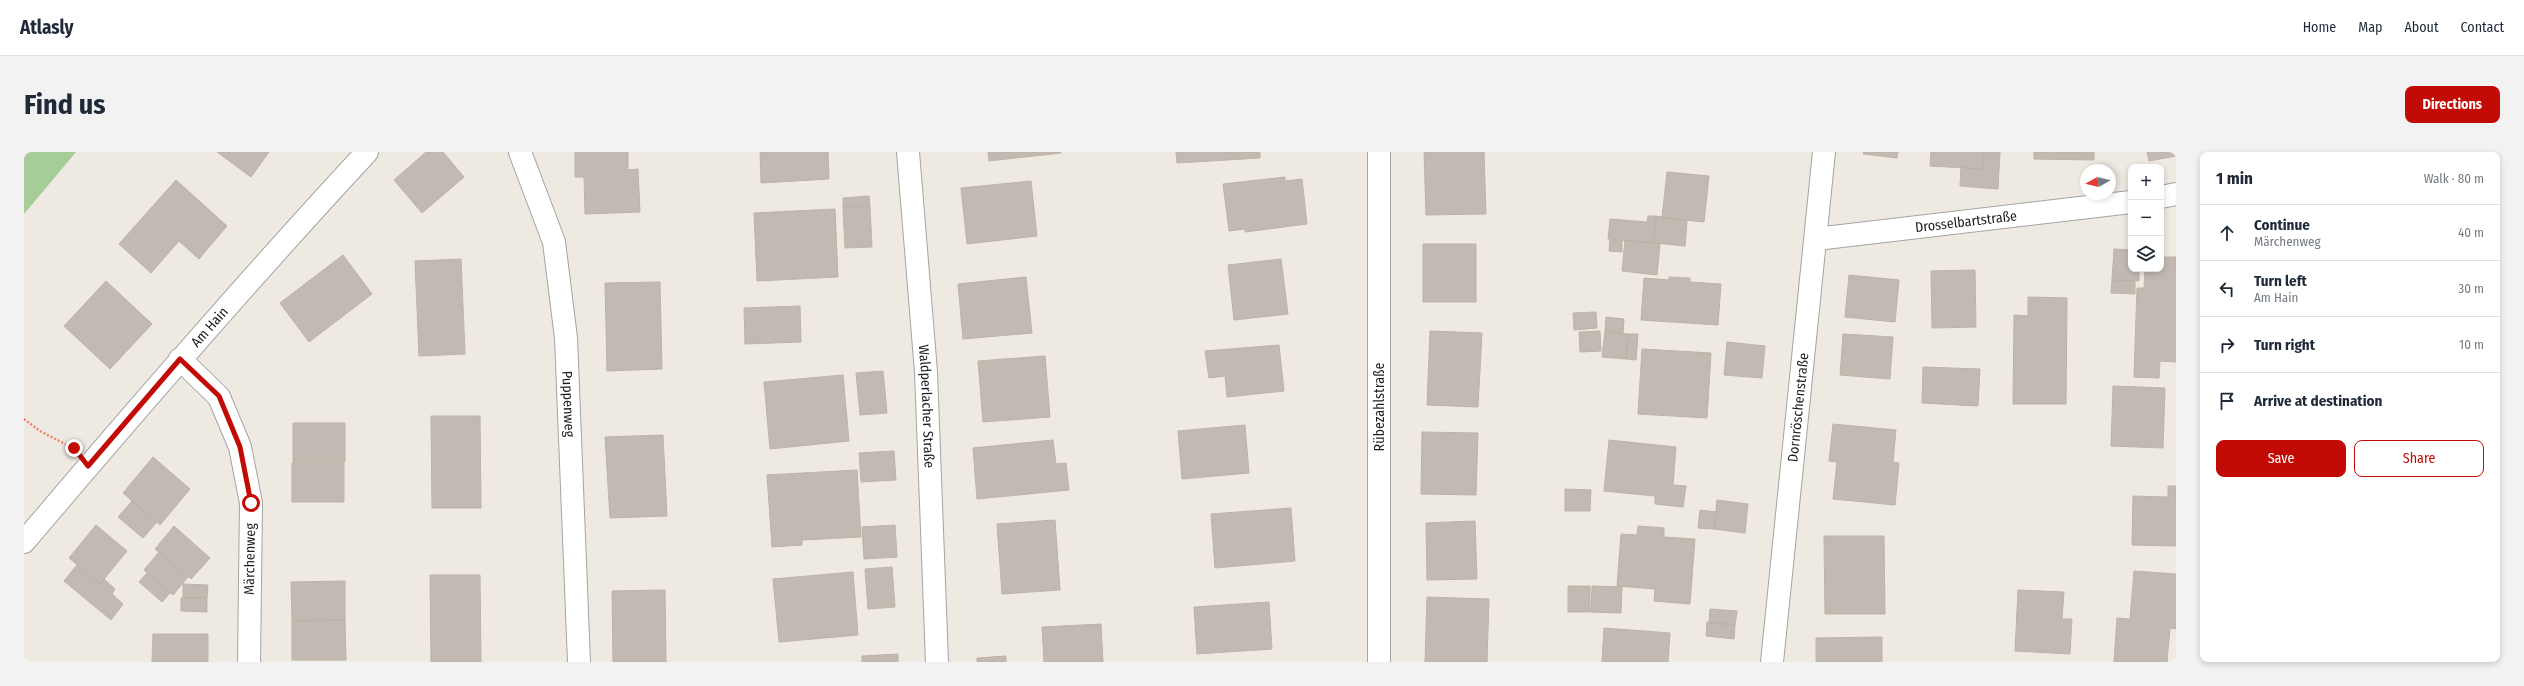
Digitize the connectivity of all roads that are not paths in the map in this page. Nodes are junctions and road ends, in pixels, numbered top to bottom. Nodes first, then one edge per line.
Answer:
1 (367, 152) edge
2 (520, 152) edge
3 (908, 152) edge
4 (1379, 152) edge
5 (1824, 152) edge
6 (2176, 194) edge
7 (2164, 196) edge
8 (2123, 204) edge
9 (1816, 239) junction
10 (180, 359) junction
11 (24, 542) edge
12 (249, 662) edge
13 (579, 662) edge
14 (937, 662) edge
15 (1379, 662) edge
16 (1772, 662) edge

1 - 10 street, Am Hain
2 - 13 street, Puppenweg
3 - 14 street, Waldperlacher Straße
4 - 15 street, Rübezahlstraße
5 - 9 street, Dornröschenstraße
6 - 7 street
8 - 9 street, Drosselbartstraße
9 - 16 street, Dornröschenstraße
10 - 11 street, Am Hain
10 - 12 street, Märchenweg

